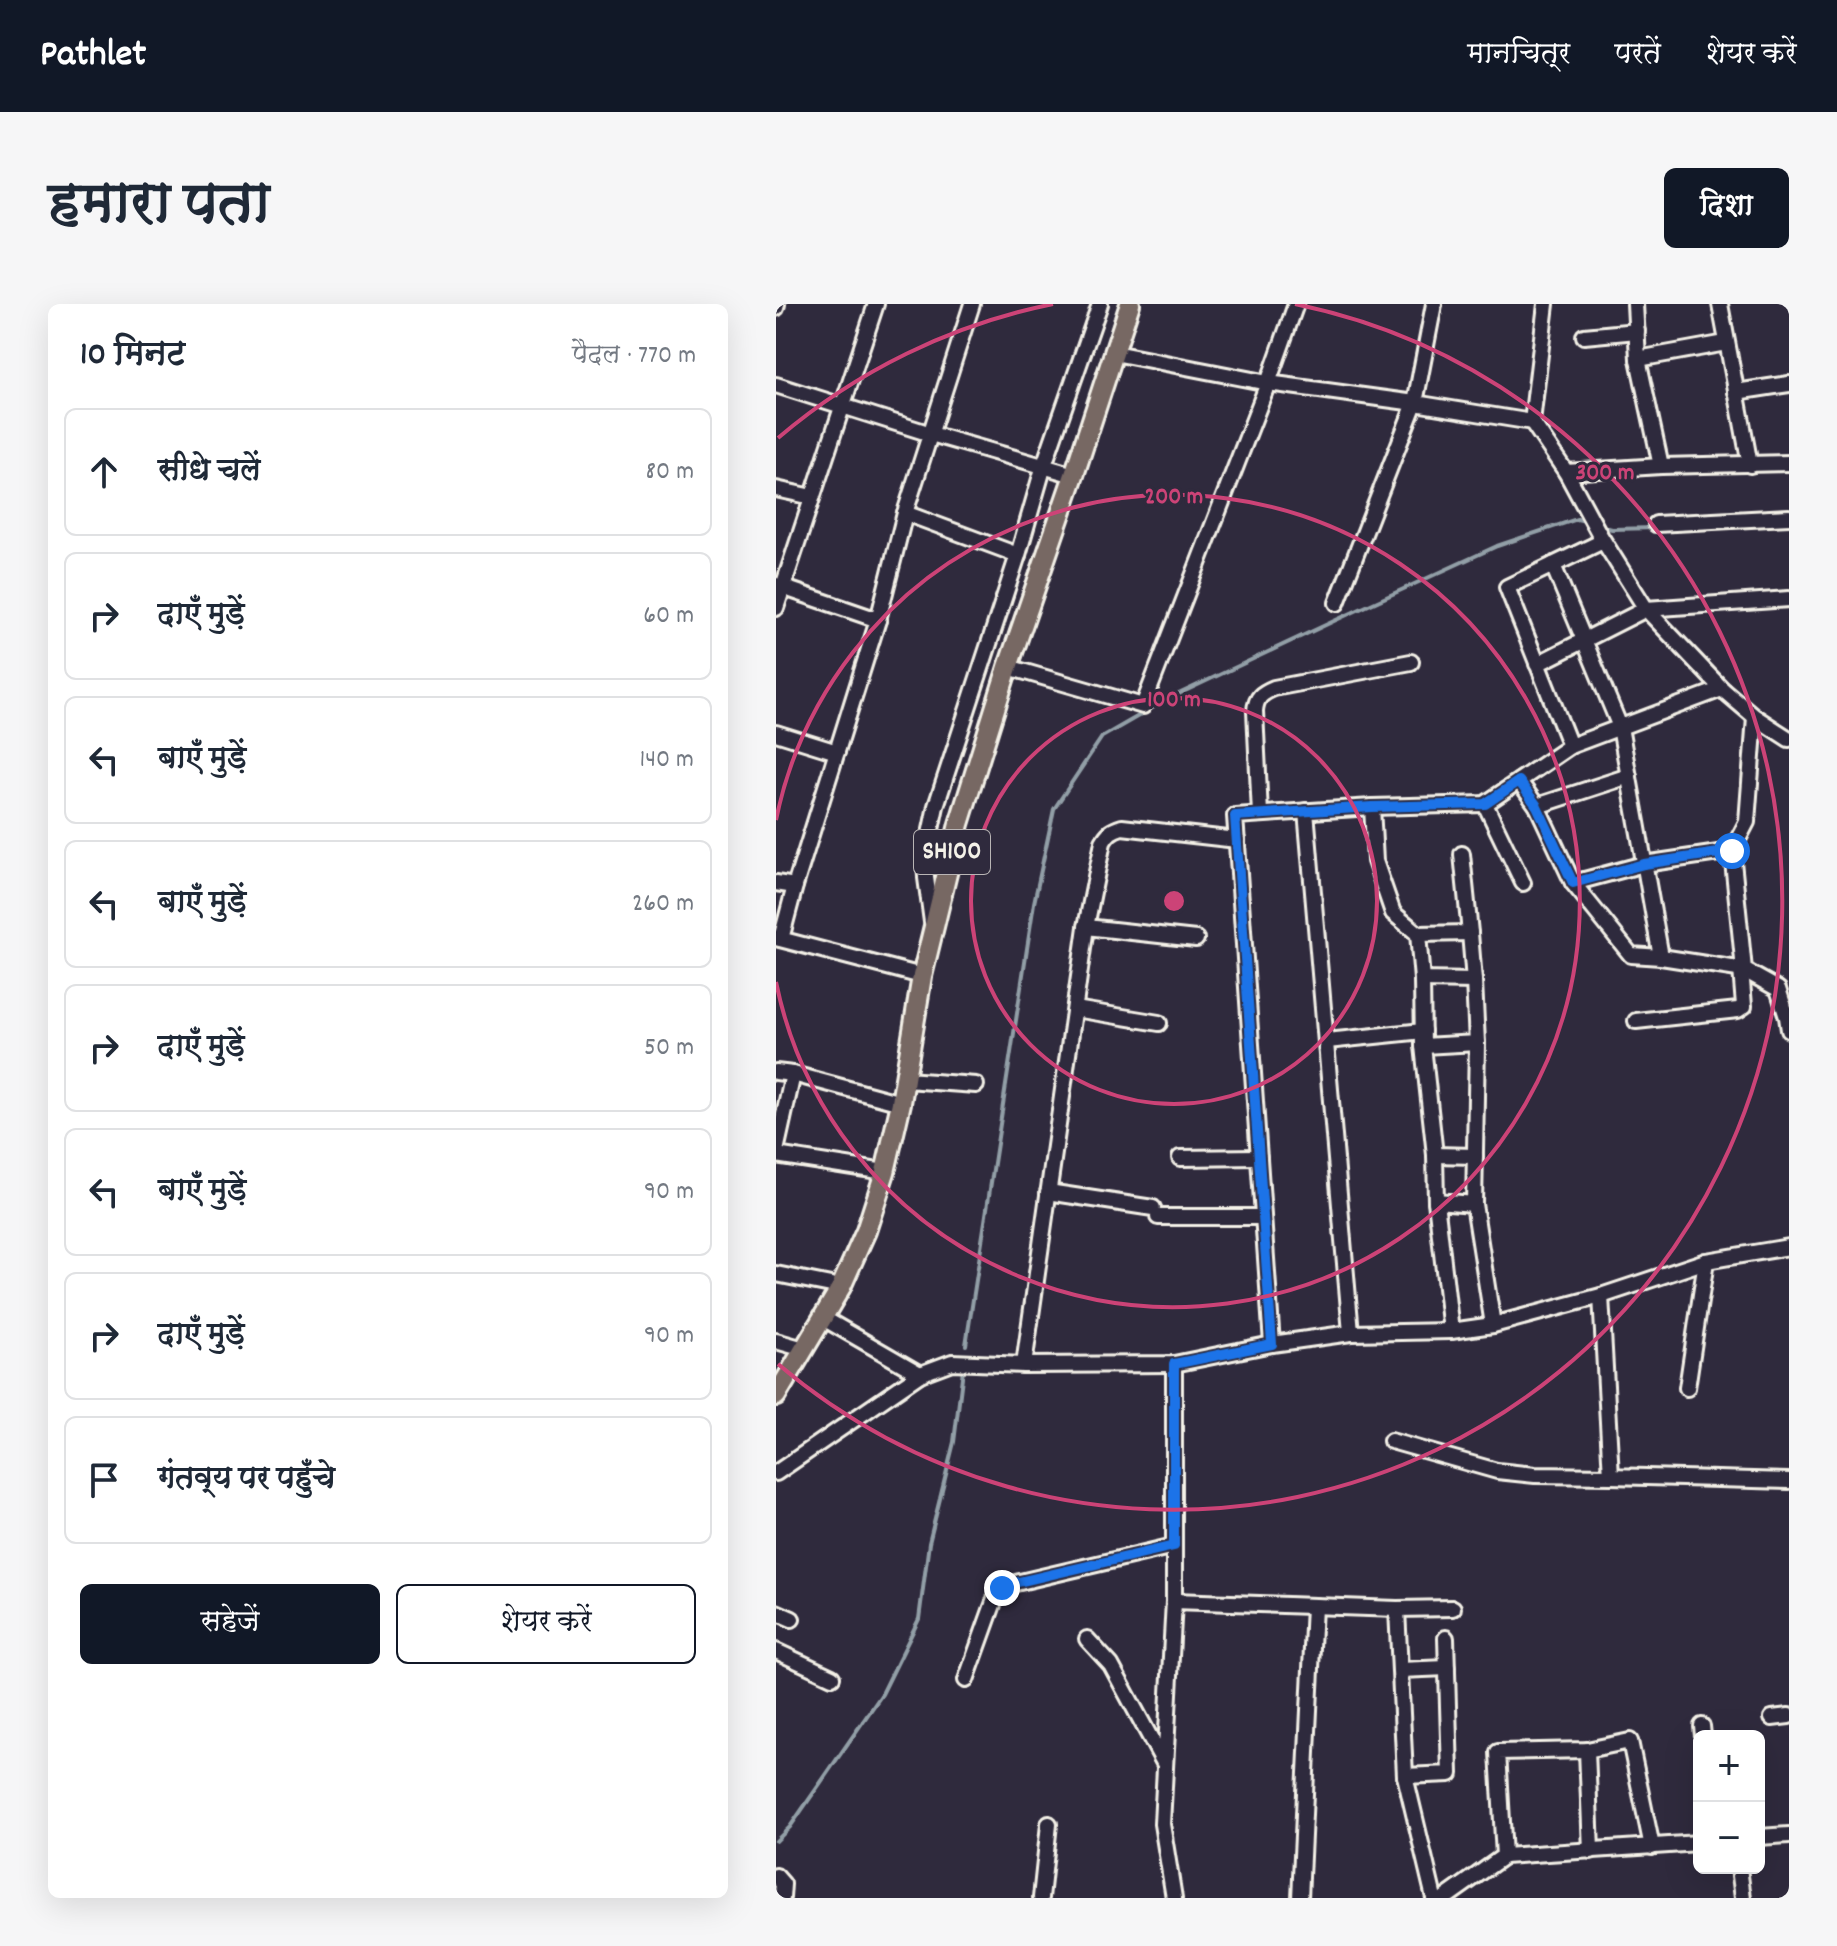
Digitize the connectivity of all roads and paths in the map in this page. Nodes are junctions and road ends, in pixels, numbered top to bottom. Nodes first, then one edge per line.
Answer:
1 (876, 304) edge
2 (972, 304) edge
3 (1100, 304) edge
4 (1130, 304) edge
5 (1296, 304) edge
6 (1434, 304) edge
7 (1546, 304) edge
8 (1635, 304) edge
9 (1720, 304) edge
10 (1637, 331) junction
11 (1584, 336) dead end
12 (1726, 343) junction
13 (1114, 353) junction
14 (1638, 359) junction
15 (1268, 383) junction
16 (1789, 384) edge
17 (776, 385) edge
18 (1736, 392) junction
19 (1415, 403) junction
20 (843, 406) junction
21 (1532, 422) junction
22 (931, 434) junction
23 (1789, 463) edge
24 (1044, 465) junction
25 (1750, 465) junction
26 (1661, 466) junction
27 (1566, 472) junction
28 (1074, 475) junction
29 (776, 489) edge
30 (812, 497) junction
31 (905, 513) junction
32 (1789, 517) edge
33 (1656, 524) dead end
34 (1602, 539) junction
35 (1018, 555) junction
36 (1553, 565) junction
37 (780, 586) edge
38 (1789, 599) edge
39 (1337, 603) dead end
40 (776, 608) edge
41 (1646, 609) junction
42 (878, 620) junction
43 (1585, 640) junction
44 (1411, 662) dead end
45 (1537, 664) junction
46 (1008, 667) junction
47 (1722, 689) junction
48 (1755, 717) junction
49 (1620, 727) junction
50 (777, 738) edge
51 (1789, 739) edge
52 (1570, 746) junction
53 (837, 752) junction
54 (1629, 776) junction
55 (1519, 781) junction
56 (1485, 804) junction
57 (1537, 806) junction
58 (1372, 807) junction
59 (1306, 811) junction
60 (1260, 814) junction
61 (1237, 840) junction
62 (1732, 851) junction
63 (1462, 854) dead end
64 (1644, 864) junction
65 (776, 883) edge
66 (1523, 883) dead end
67 (1573, 883) junction
68 (795, 886) junction
69 (1086, 927) junction
70 (933, 930) junction
71 (1470, 933) junction
72 (1418, 934) junction
73 (779, 938) edge
74 (1196, 939) dead end
75 (1661, 957) junction
76 (1742, 970) junction
77 (922, 976) junction
78 (1422, 980) junction
79 (1474, 981) junction
80 (1075, 1009) junction
81 (1636, 1021) dead end
82 (1788, 1022) edge
83 (1159, 1023) dead end
84 (1423, 1038) junction
85 (1327, 1041) junction
86 (1477, 1043) junction
87 (776, 1072) edge
88 (793, 1074) junction
89 (906, 1080) junction
90 (976, 1085) dead end
91 (901, 1103) junction
92 (776, 1153) edge
93 (1435, 1155) junction
94 (1475, 1156) junction
95 (1259, 1157) junction
96 (1180, 1158) dead end
97 (885, 1172) junction
98 (1048, 1192) junction
99 (1436, 1201) junction
100 (1474, 1204) junction
101 (1263, 1217) junction
102 (1789, 1247) edge
103 (1706, 1261) junction
104 (776, 1274) edge
105 (841, 1287) junction
106 (1601, 1296) junction
107 (823, 1318) junction
108 (1493, 1325) junction
109 (1451, 1331) junction
110 (1351, 1333) junction
111 (776, 1341) edge
112 (1272, 1344) junction
113 (804, 1349) junction
114 (1174, 1364) junction
115 (1024, 1365) junction
116 (920, 1374) junction
117 (1687, 1388) dead end
118 (776, 1396) edge
119 (1391, 1441) dead end
120 (776, 1473) edge
121 (1611, 1476) junction
122 (1789, 1481) edge
123 (1174, 1546) junction
124 (1174, 1601) junction
125 (1314, 1606) junction
126 (1453, 1608) dead end
127 (1397, 1609) junction
128 (776, 1612) edge
129 (792, 1619) dead end
130 (1446, 1638) dead end
131 (1087, 1639) dead end
132 (776, 1651) edge
133 (1447, 1668) junction
134 (1400, 1670) junction
135 (832, 1677) dead end
136 (966, 1680) dead end
137 (1789, 1716) edge
138 (1772, 1718) dead end
139 (1587, 1750) junction
140 (1165, 1765) junction
141 (1405, 1776) junction
142 (1049, 1824) dead end
143 (1789, 1835) edge
144 (1765, 1837) edge
145 (1693, 1844) edge
146 (1652, 1847) junction
147 (1591, 1851) junction
148 (1504, 1856) junction
149 (1740, 1874) edge
150 (776, 1876) edge
151 (782, 1898) edge
152 (1041, 1898) edge
153 (1174, 1898) edge
154 (1300, 1898) edge
155 (1434, 1898) edge
156 (1445, 1898) edge
157 (1743, 1898) edge

1 - 20 street
2 - 22 street
3 - 24 street
4 - 13 main road, SH100
5 - 15 street
6 - 19 street
7 - 21 street
8 - 10 street
9 - 12 street
10 - 11 street
10 - 14 street
12 - 14 street
12 - 18 street
13 - 15 street
13 - 28 main road, SH100
14 - 26 street
15 - 19 street
15 - 46 street
16 - 18 street
17 - 20 street
18 - 25 street
19 - 21 street
19 - 39 street
20 - 22 street
20 - 30 street
21 - 27 street
22 - 24 street
22 - 31 street
23 - 25 street
24 - 28 street
24 - 35 street
25 - 26 street
26 - 27 street
27 - 34 street
28 - 46 main road, SH100
29 - 30 street
30 - 37 street
31 - 35 street
31 - 42 street
32 - 33 street
34 - 36 street
34 - 41 street
35 - 70 street
36 - 43 street
36 - 45 street
37 - 40 street
37 - 42 street
38 - 41 street
41 - 43 street
41 - 47 street
42 - 53 street
43 - 45 street
43 - 49 street
44 - 60 street
45 - 52 street
46 - 70 main road, SH100
47 - 48 street
47 - 49 street
48 - 51 street
48 - 62 street
49 - 52 street
49 - 54 street
50 - 53 street
52 - 55 street
53 - 68 street
54 - 57 street
54 - 64 street
55 - 56 street
55 - 57 street
56 - 58 street
56 - 66 street
57 - 67 street
58 - 59 street
58 - 72 street
59 - 60 street
59 - 85 street
60 - 61 street
61 - 69 street
61 - 95 street
62 - 64 street
62 - 76 street
63 - 71 street
64 - 67 street
64 - 75 street
65 - 68 street
67 - 75 street
68 - 73 street
69 - 74 street
69 - 80 street
70 - 77 main road, SH100
71 - 72 street
71 - 79 street
72 - 78 street
73 - 77 street
75 - 76 street
76 - 81 street
76 - 82 street
77 - 89 main road, SH100
78 - 79 street
78 - 84 street
79 - 86 street
80 - 83 street
80 - 98 street
84 - 85 street
84 - 86 street
84 - 93 street
85 - 110 street
86 - 94 street
87 - 88 street
88 - 91 street
88 - 92 street
89 - 90 street
89 - 91 main road, SH100
91 - 97 main road, SH100
92 - 97 street
93 - 94 street
93 - 99 street
94 - 100 street
95 - 96 street
95 - 101 street
97 - 105 main road, SH100
98 - 101 street
98 - 115 street
99 - 100 street
99 - 109 street
100 - 108 street
101 - 112 street
102 - 103 street
103 - 106 street
103 - 117 street
104 - 105 street
105 - 107 main road, SH100
106 - 108 street
106 - 121 street
107 - 113 main road, SH100
107 - 116 street
108 - 109 street
109 - 110 street
110 - 112 street
111 - 113 street
112 - 114 street
113 - 118 main road, SH100
114 - 115 street
114 - 123 street
115 - 116 street
116 - 120 street
119 - 121 street
121 - 122 street
123 - 124 street
123 - 136 street
124 - 125 street
124 - 140 street
125 - 127 street
125 - 154 street
126 - 127 street
127 - 134 street
128 - 129 street
130 - 133 street
131 - 140 street
132 - 135 street
133 - 134 street
133 - 141 street
134 - 141 street
137 - 138 street
139 - 146 street
139 - 147 street
139 - 148 street
140 - 153 street
141 - 155 street
142 - 152 street
143 - 144 street
145 - 146 street
146 - 147 street
147 - 148 street
148 - 156 street
149 - 157 street
150 - 151 street

